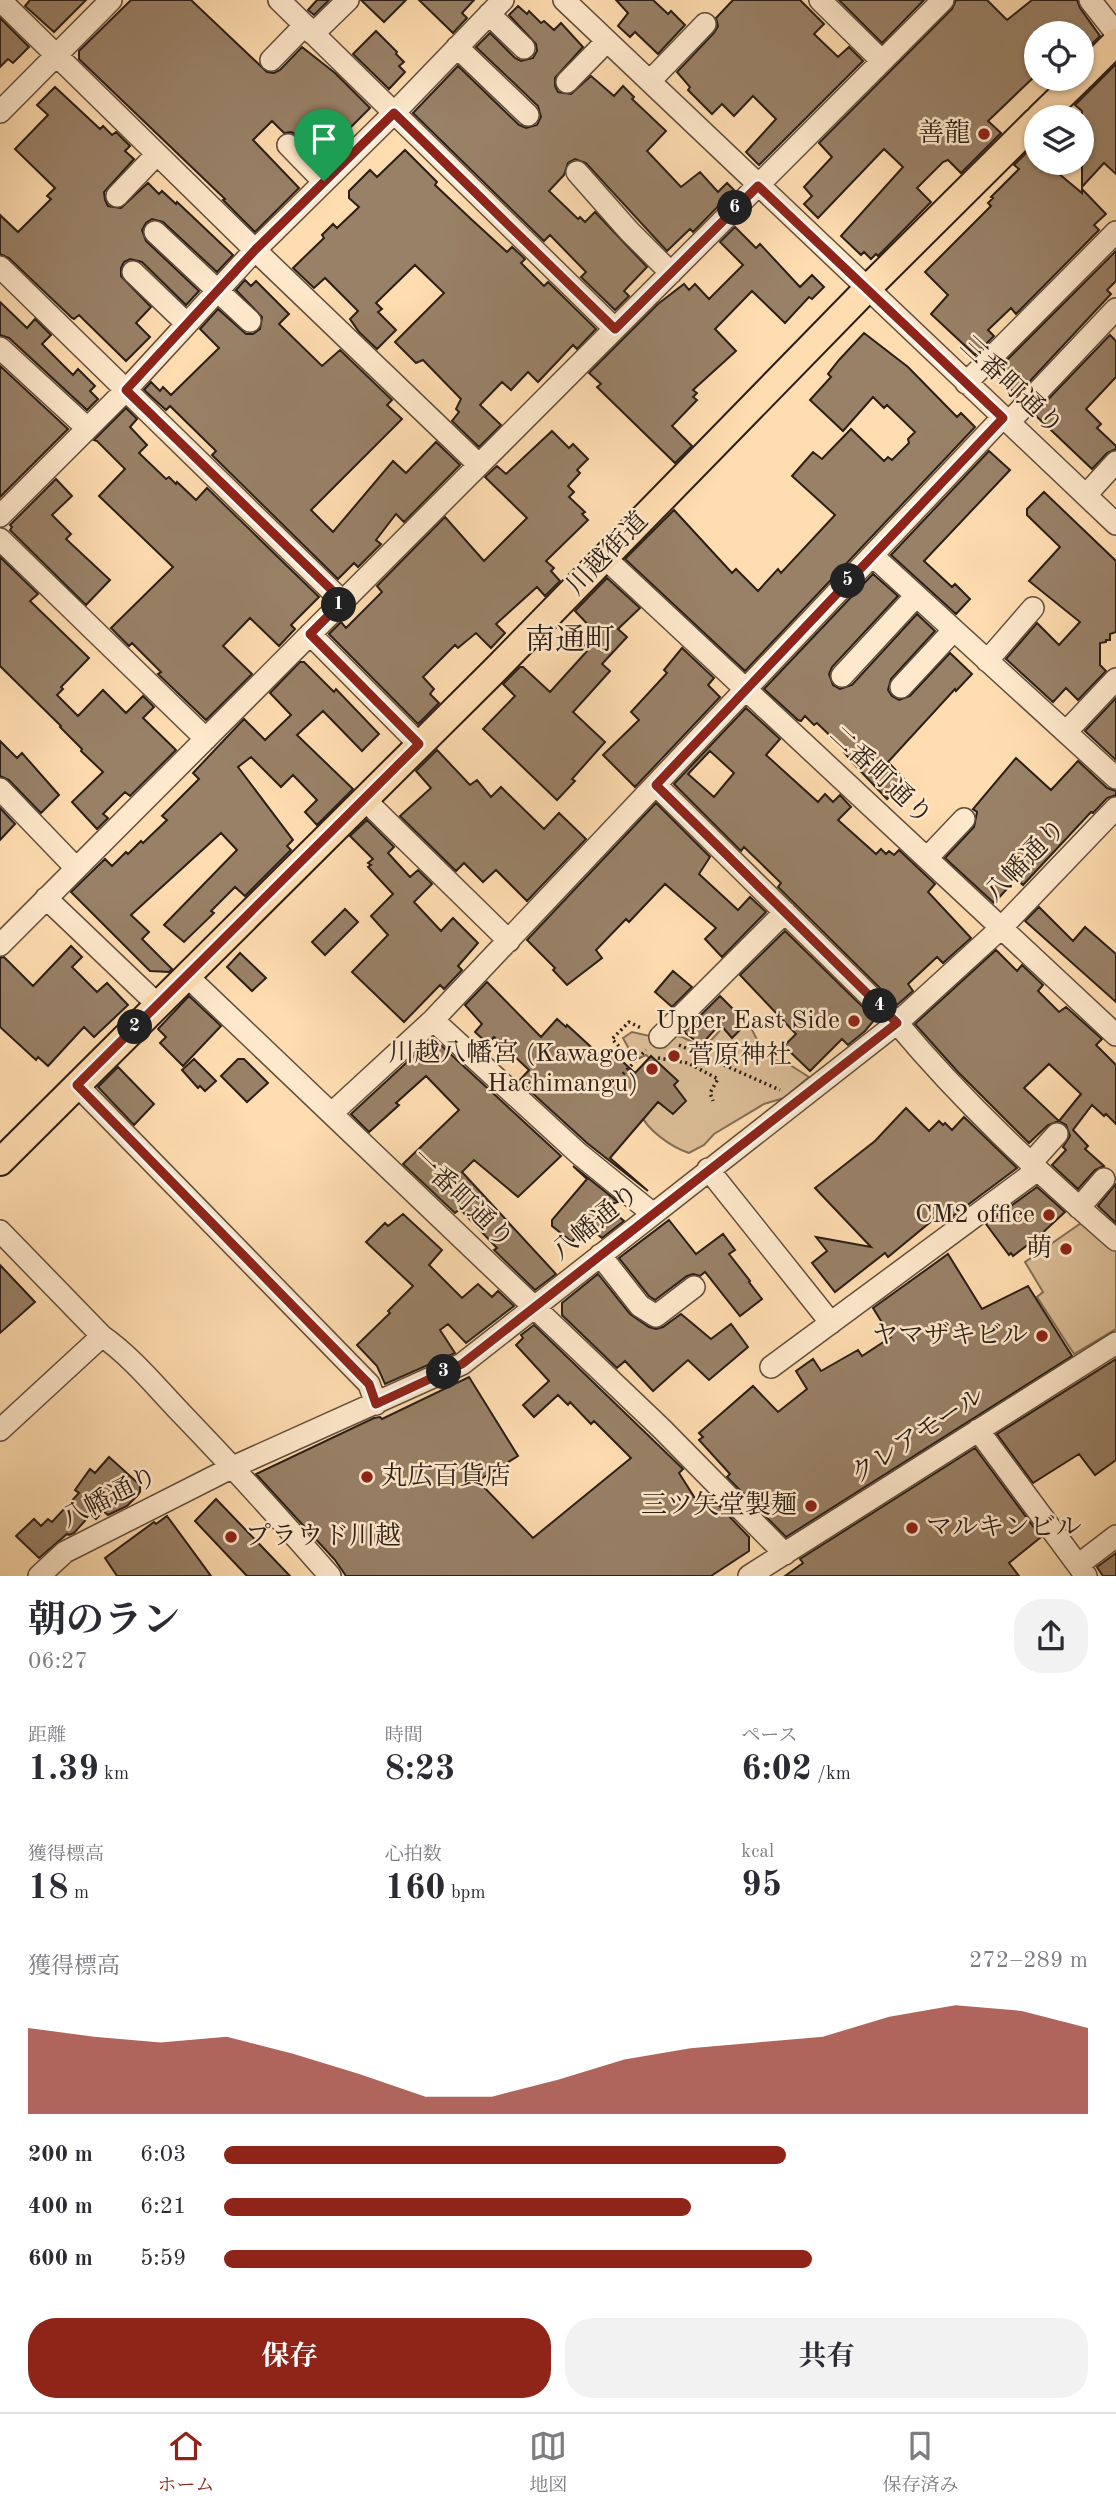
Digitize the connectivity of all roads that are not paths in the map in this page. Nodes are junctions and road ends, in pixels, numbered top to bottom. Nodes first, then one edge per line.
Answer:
1 (0, 0) edge
2 (111, 0) edge
3 (279, 0) edge
4 (348, 0) edge
5 (564, 0) edge
6 (820, 0) edge
7 (943, 0) edge
8 (1090, 0) edge
9 (496, 7) edge
10 (705, 24) dead end
11 (309, 29) junction
12 (1116, 33) edge
13 (607, 41) junction
14 (1116, 42) edge
15 (457, 47) junction
16 (524, 48) dead end
17 (56, 56) junction
18 (271, 60) dead end
19 (882, 61) junction
20 (1094, 63) edge
21 (650, 81) junction
22 (567, 82) dead end
23 (1066, 91) edge
24 (1052, 105) edge
25 (0, 112) edge
26 (394, 113) junction
27 (528, 116) dead end
28 (1024, 133) edge
29 (288, 145) dead end
30 (157, 154) junction
31 (577, 172) dead end
32 (324, 181) junction
33 (758, 186) junction
34 (117, 196) dead end
35 (155, 232) dead end
36 (1116, 232) edge
37 (255, 250) junction
38 (0, 267) edge
39 (133, 272) dead end
40 (671, 273) junction
41 (867, 289) junction
42 (217, 291) junction
43 (1116, 309) edge
44 (250, 321) dead end
45 (187, 324) junction
46 (615, 329) junction
47 (0, 348) edge
48 (966, 383) junction
49 (126, 390) junction
50 (1006, 420) junction
51 (87, 429) junction
52 (1116, 462) edge
53 (479, 465) junction
54 (1086, 495) junction
55 (0, 516) edge
56 (1116, 524) edge
57 (0, 539) edge
58 (873, 556) junction
59 (604, 557) junction
60 (915, 597) junction
61 (343, 601) junction
62 (1032, 608) dead end
63 (953, 631) junction
64 (310, 634) junction
65 (987, 661) junction
66 (842, 676) dead end
67 (1116, 678) edge
68 (901, 687) dead end
69 (746, 689) junction
70 (1066, 732) junction
71 (206, 738) junction
72 (419, 744) junction
73 (1116, 778) edge
74 (656, 785) junction
75 (0, 789) edge
76 (364, 799) junction
77 (1116, 808) edge
78 (964, 819) dead end
79 (927, 858) junction
80 (76, 869) junction
81 (46, 898) junction
82 (785, 912) junction
83 (1001, 928) junction
84 (509, 941) junction
85 (0, 944) edge
86 (186, 975) junction
87 (157, 1004) junction
88 (433, 1020) junction
89 (897, 1023) junction
90 (1116, 1035) edge
91 (654, 1048) road end
92 (77, 1085) junction
93 (332, 1113) junction
94 (1057, 1134) dead end
95 (0, 1162) edge
96 (1033, 1168) junction
97 (708, 1169) junction
98 (1104, 1179) dead end
99 (1079, 1208) junction
100 (652, 1213) junction
101 (0, 1231) edge
102 (1116, 1240) edge
103 (600, 1255) junction
104 (694, 1287) dead end
105 (534, 1308) junction
106 (831, 1323) junction
107 (102, 1336) junction
108 (1116, 1343) edge
109 (771, 1367) dead end
110 (376, 1404) junction
111 (0, 1430) edge
112 (978, 1430) junction
113 (233, 1467) junction
114 (1116, 1536) edge
115 (785, 1554) junction
116 (1082, 1570) edge
117 (39, 1576) edge
118 (330, 1576) edge
119 (749, 1576) edge

1 - 17 street
2 - 17 street
3 - 11 street
4 - 11 street
5 - 13 street, 三番町通り
6 - 19 street
7 - 19 street
8 - 12 street
9 - 15 street
9 - 16 street
10 - 21 street
11 - 18 street
11 - 26 street
13 - 21 street, 三番町通り
13 - 22 street
14 - 20 main road
15 - 26 street
15 - 27 street
17 - 25 street
17 - 30 street
19 - 33 street
21 - 33 street, 三番町通り
23 - 24 main road
26 - 32 street
26 - 46 street
28 - 41 main road, 川越街道
29 - 32 street
30 - 34 street
30 - 37 street
31 - 40 street
32 - 37 street
33 - 40 street
33 - 41 street, 三番町通り
35 - 42 street
36 - 48 street
37 - 42 street
37 - 53 street
38 - 49 street
39 - 45 street
40 - 46 street
41 - 48 street, 三番町通り
41 - 59 main road, 川越街道
42 - 44 street
42 - 45 street
43 - 50 street
45 - 49 street
46 - 53 street
47 - 51 street
48 - 50 street, 三番町通り
49 - 51 street
49 - 61 street
50 - 54 street, 三番町通り
50 - 58 street
51 - 55 street
52 - 54 street
53 - 61 street
54 - 56 street, 三番町通り
57 - 71 street
58 - 60 street
58 - 69 street
59 - 69 street, 二番町通り
59 - 72 main road, 川越街道
60 - 63 street
60 - 66 street
61 - 64 street
62 - 65 street
63 - 65 street
63 - 68 street
64 - 71 street
64 - 72 street
65 - 70 street
67 - 70 street
69 - 74 street
69 - 79 street, 二番町通り
70 - 73 street
71 - 80 street
72 - 76 main road, 川越街道
74 - 82 street
74 - 84 street
75 - 80 street
76 - 84 street
76 - 86 main road, 川越街道
77 - 83 street, 八幡通り
78 - 79 street
79 - 83 street, 二番町通り
80 - 81 street
81 - 85 street
81 - 87 street
82 - 89 street
82 - 91 street
83 - 89 street, 八幡通り
83 - 90 street, 二番町通り
84 - 88 street
86 - 87 main road, 川越街道
86 - 93 street, 一番町通り
87 - 92 main road, 川越街道
88 - 93 street
88 - 100 street
89 - 96 street
89 - 97 street, 八幡通り
92 - 95 main road, 川越街道
92 - 110 street
93 - 105 street, 一番町通り
94 - 96 street
96 - 99 street
96 - 106 street
97 - 100 street, 八幡通り
97 - 106 street
98 - 99 street
99 - 102 street
100 - 103 street, 八幡通り
101 - 107 street
103 - 104 street
103 - 105 street, 八幡通り
105 - 110 street, 八幡通り
105 - 115 street, 一番町通り
106 - 109 street
107 - 111 street
107 - 113 street
108 - 112 street, クレアモール
110 - 113 street, 八幡通り
112 - 115 street, クレアモール
112 - 116 street
113 - 117 street, 八幡通り
113 - 118 street
114 - 116 street
115 - 119 street, クレアモール

